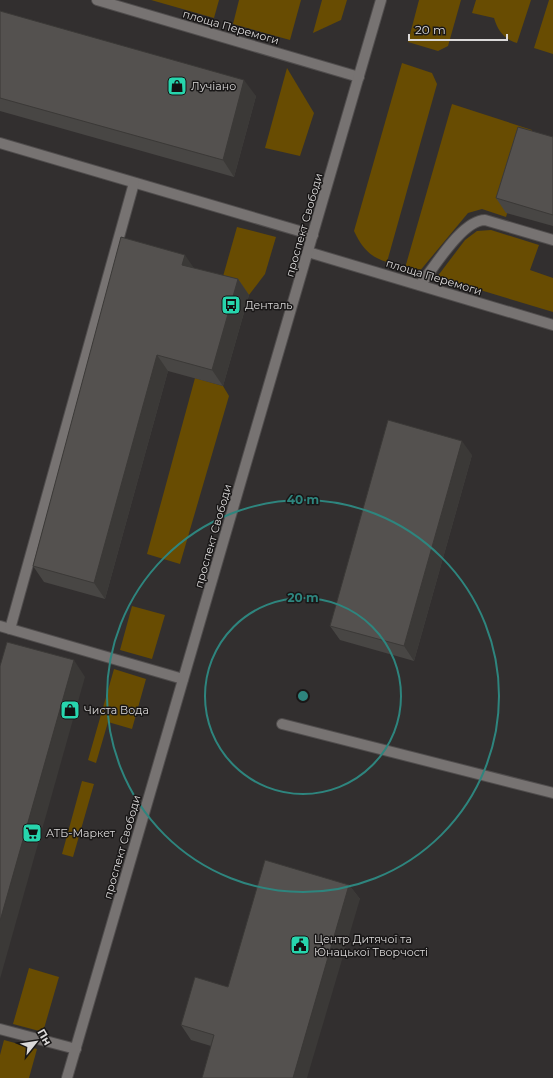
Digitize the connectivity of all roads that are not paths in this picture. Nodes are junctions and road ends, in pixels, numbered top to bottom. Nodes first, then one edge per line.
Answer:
1 (97, 0) edge
2 (382, 0) edge
3 (359, 77) junction
4 (0, 143) edge
5 (134, 183) junction
6 (313, 235) junction
7 (553, 240) edge
8 (308, 252) junction
9 (420, 285) junction
10 (553, 325) edge
11 (5, 627) edge
12 (183, 679) junction
13 (282, 724) dead end
14 (553, 793) edge
15 (0, 1029) edge
16 (76, 1049) junction
17 (67, 1078) edge

1 - 3 street, площа Перемоги
2 - 3 street, проспект Свободи
3 - 6 street, проспект Свободи
4 - 5 street
5 - 6 street
5 - 11 street
6 - 8 street, проспект Свободи
7 - 9 street
8 - 9 street, площа Перемоги
8 - 12 street, проспект Свободи
9 - 10 street, площа Перемоги
11 - 12 street
12 - 16 street, проспект Свободи
13 - 14 street
15 - 16 street
16 - 17 street, проспект Свободи

